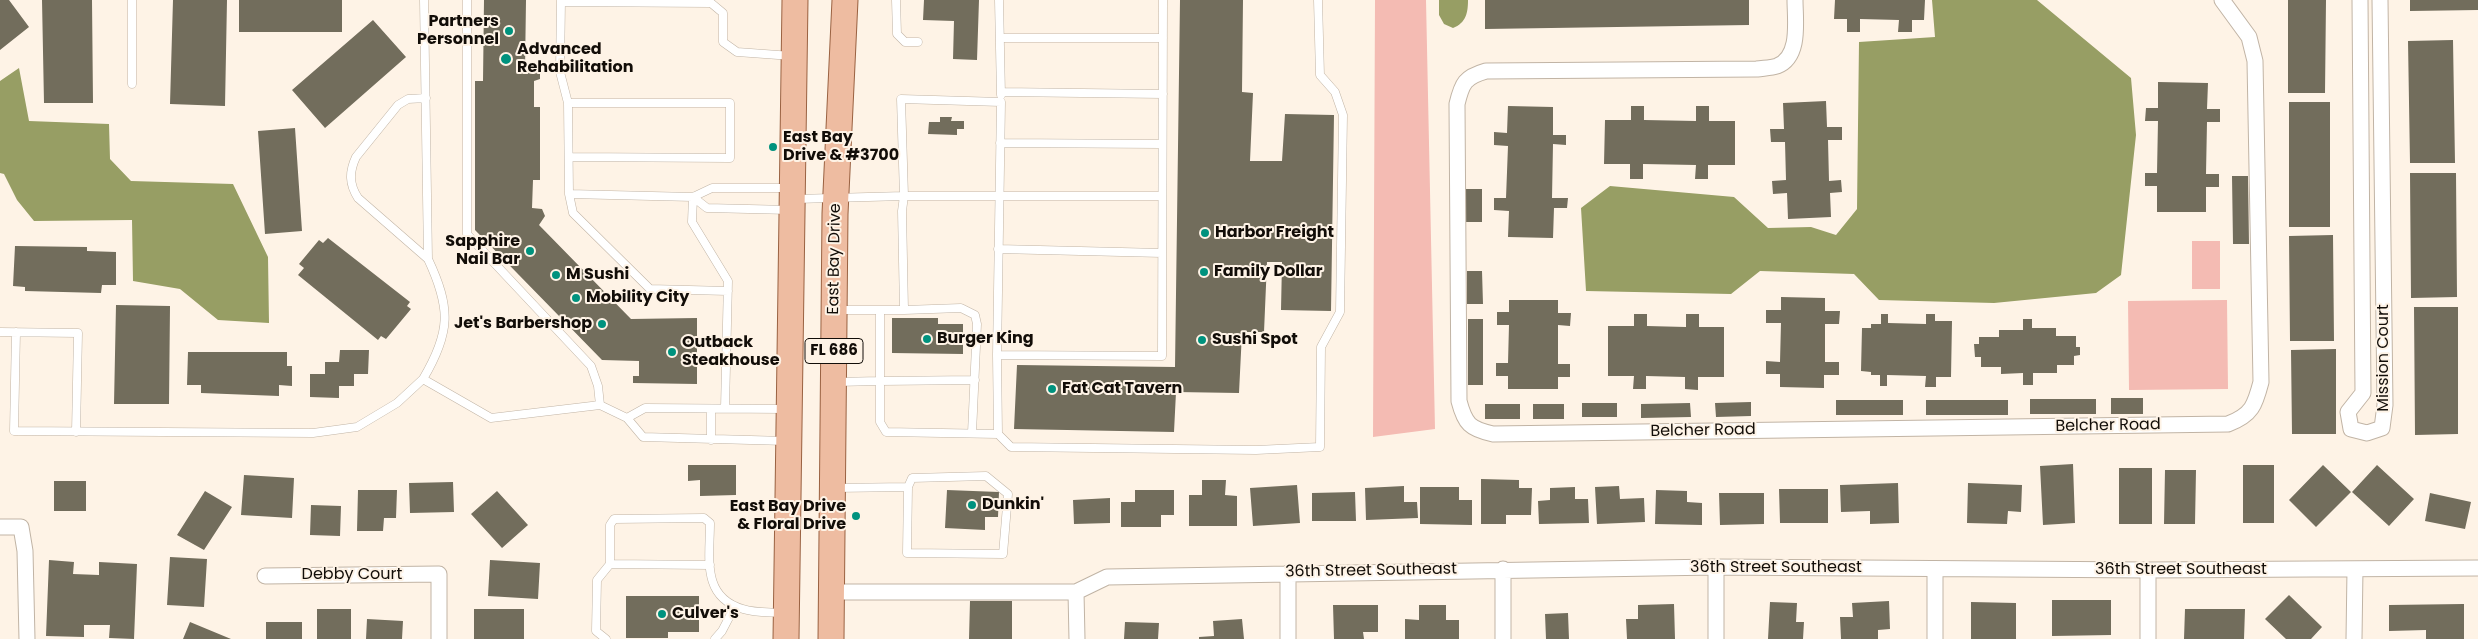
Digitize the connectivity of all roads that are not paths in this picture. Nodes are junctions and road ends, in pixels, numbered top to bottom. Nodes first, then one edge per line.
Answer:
1 (132, 0) edge
2 (424, 0) edge
3 (467, 0) edge
4 (795, 0) edge
5 (845, 0) edge
6 (896, 0) edge
7 (999, 0) edge
8 (1162, 0) edge
9 (1318, 0) edge
10 (1795, 0) edge
11 (2222, 0) edge
12 (2360, 0) edge
13 (2380, 0) edge
14 (561, 1) edge
15 (1000, 38) junction
16 (1162, 38) junction
17 (918, 42) dead end
18 (794, 56) junction
19 (132, 84) dead end
20 (1001, 92) junction
21 (1162, 94) junction
22 (426, 98) junction
23 (1001, 102) junction
24 (568, 103) junction
25 (1000, 143) junction
26 (1162, 144) junction
27 (569, 157) junction
28 (569, 194) junction
29 (998, 195) junction
30 (904, 196) junction
31 (1162, 196) junction
32 (693, 197) junction
33 (836, 197) junction
34 (792, 199) junction
35 (998, 249) junction
36 (1162, 253) junction
37 (428, 259) junction
38 (728, 290) junction
39 (834, 310) junction
40 (904, 310) junction
41 (880, 312) junction
42 (0, 332) edge
43 (16, 332) junction
44 (997, 355) junction
45 (422, 379) junction
46 (975, 380) junction
47 (880, 381) junction
48 (833, 382) junction
49 (600, 405) junction
50 (711, 408) junction
51 (725, 408) junction
52 (789, 408) junction
53 (627, 418) junction
54 (76, 432) junction
55 (972, 434) junction
56 (998, 434) junction
57 (711, 440) junction
58 (789, 441) junction
59 (908, 487) junction
60 (832, 488) junction
61 (0, 527) edge
62 (610, 564) junction
63 (710, 566) junction
64 (1716, 567) junction
65 (2478, 568) edge
66 (1503, 569) junction
67 (1935, 570) junction
68 (2148, 570) junction
69 (2355, 570) junction
70 (1288, 573) junction
71 (265, 576) dead end
72 (832, 592) junction
73 (1076, 592) junction
74 (735, 606) junction
75 (787, 613) junction
76 (27, 639) edge
77 (439, 639) edge
78 (606, 639) edge
79 (715, 639) edge
80 (786, 639) edge
81 (802, 639) edge
82 (831, 639) edge
83 (1077, 639) edge
84 (1288, 639) edge
85 (1503, 639) edge
86 (1716, 639) edge
87 (1935, 639) edge
88 (2148, 639) edge
89 (2354, 639) edge

1 - 19 lane
2 - 22 lane
3 - 49 lane
4 - 18 main road, FL 686
5 - 33 main road, East Bay Drive / FL 686
6 - 17 lane
7 - 15 lane
8 - 16 lane
9 - 56 lane
10 - 11 street, Belcher Road
12 - 13 street, Mission Court
14 - 18 lane
14 - 24 lane
15 - 16 lane
15 - 20 lane
16 - 21 lane
18 - 34 main road, FL 686
20 - 21 lane
20 - 23 lane
21 - 26 lane
22 - 37 lane
22 - 37 lane
23 - 25 lane
23 - 30 lane
24 - 27 lane
24 - 27 lane
25 - 26 lane
25 - 29 lane
26 - 31 lane
27 - 28 lane
28 - 32 lane
28 - 38 lane
29 - 30 lane
29 - 31 lane
29 - 35 lane
30 - 33 lane
30 - 40 lane
31 - 36 lane
32 - 34 lane
32 - 34 lane
32 - 38 lane
33 - 34 lane
33 - 39 main road, East Bay Drive / FL 686
34 - 52 main road, FL 686
35 - 36 lane
35 - 44 lane
36 - 44 lane
37 - 45 lane
38 - 51 lane
39 - 41 lane
39 - 48 main road, East Bay Drive / FL 686
40 - 41 lane
40 - 46 lane
41 - 47 lane
42 - 43 lane
43 - 54 lane
43 - 54 lane
44 - 56 lane
45 - 49 lane
45 - 54 lane
46 - 47 lane
46 - 55 lane
47 - 48 lane
47 - 55 lane
48 - 60 main road, East Bay Drive / FL 686
49 - 53 lane
50 - 51 lane
50 - 53 lane
50 - 57 lane
51 - 52 lane
52 - 58 main road, FL 686
53 - 57 lane
55 - 56 lane
57 - 58 lane
58 - 75 main road, FL 686
59 - 59 lane
59 - 60 lane
60 - 72 main road, East Bay Drive / FL 686
61 - 76 street
62 - 63 lane
62 - 63 lane
62 - 78 lane
63 - 74 lane
64 - 66 street, 36th Street Southeast
64 - 67 street, 36th Street Southeast
64 - 86 street
65 - 69 street, 36th Street Southeast
66 - 70 street, 36th Street Southeast
66 - 85 street
67 - 68 street, 36th Street Southeast
67 - 87 street
68 - 69 street, 36th Street Southeast
68 - 88 street
69 - 89 street
70 - 73 street, 36th Street Southeast
70 - 84 street
71 - 77 street, Debby Court
72 - 73 street
72 - 82 main road, East Bay Drive / FL 686
73 - 83 street
74 - 75 lane
74 - 79 lane
75 - 80 main road, FL 686
75 - 81 main road

